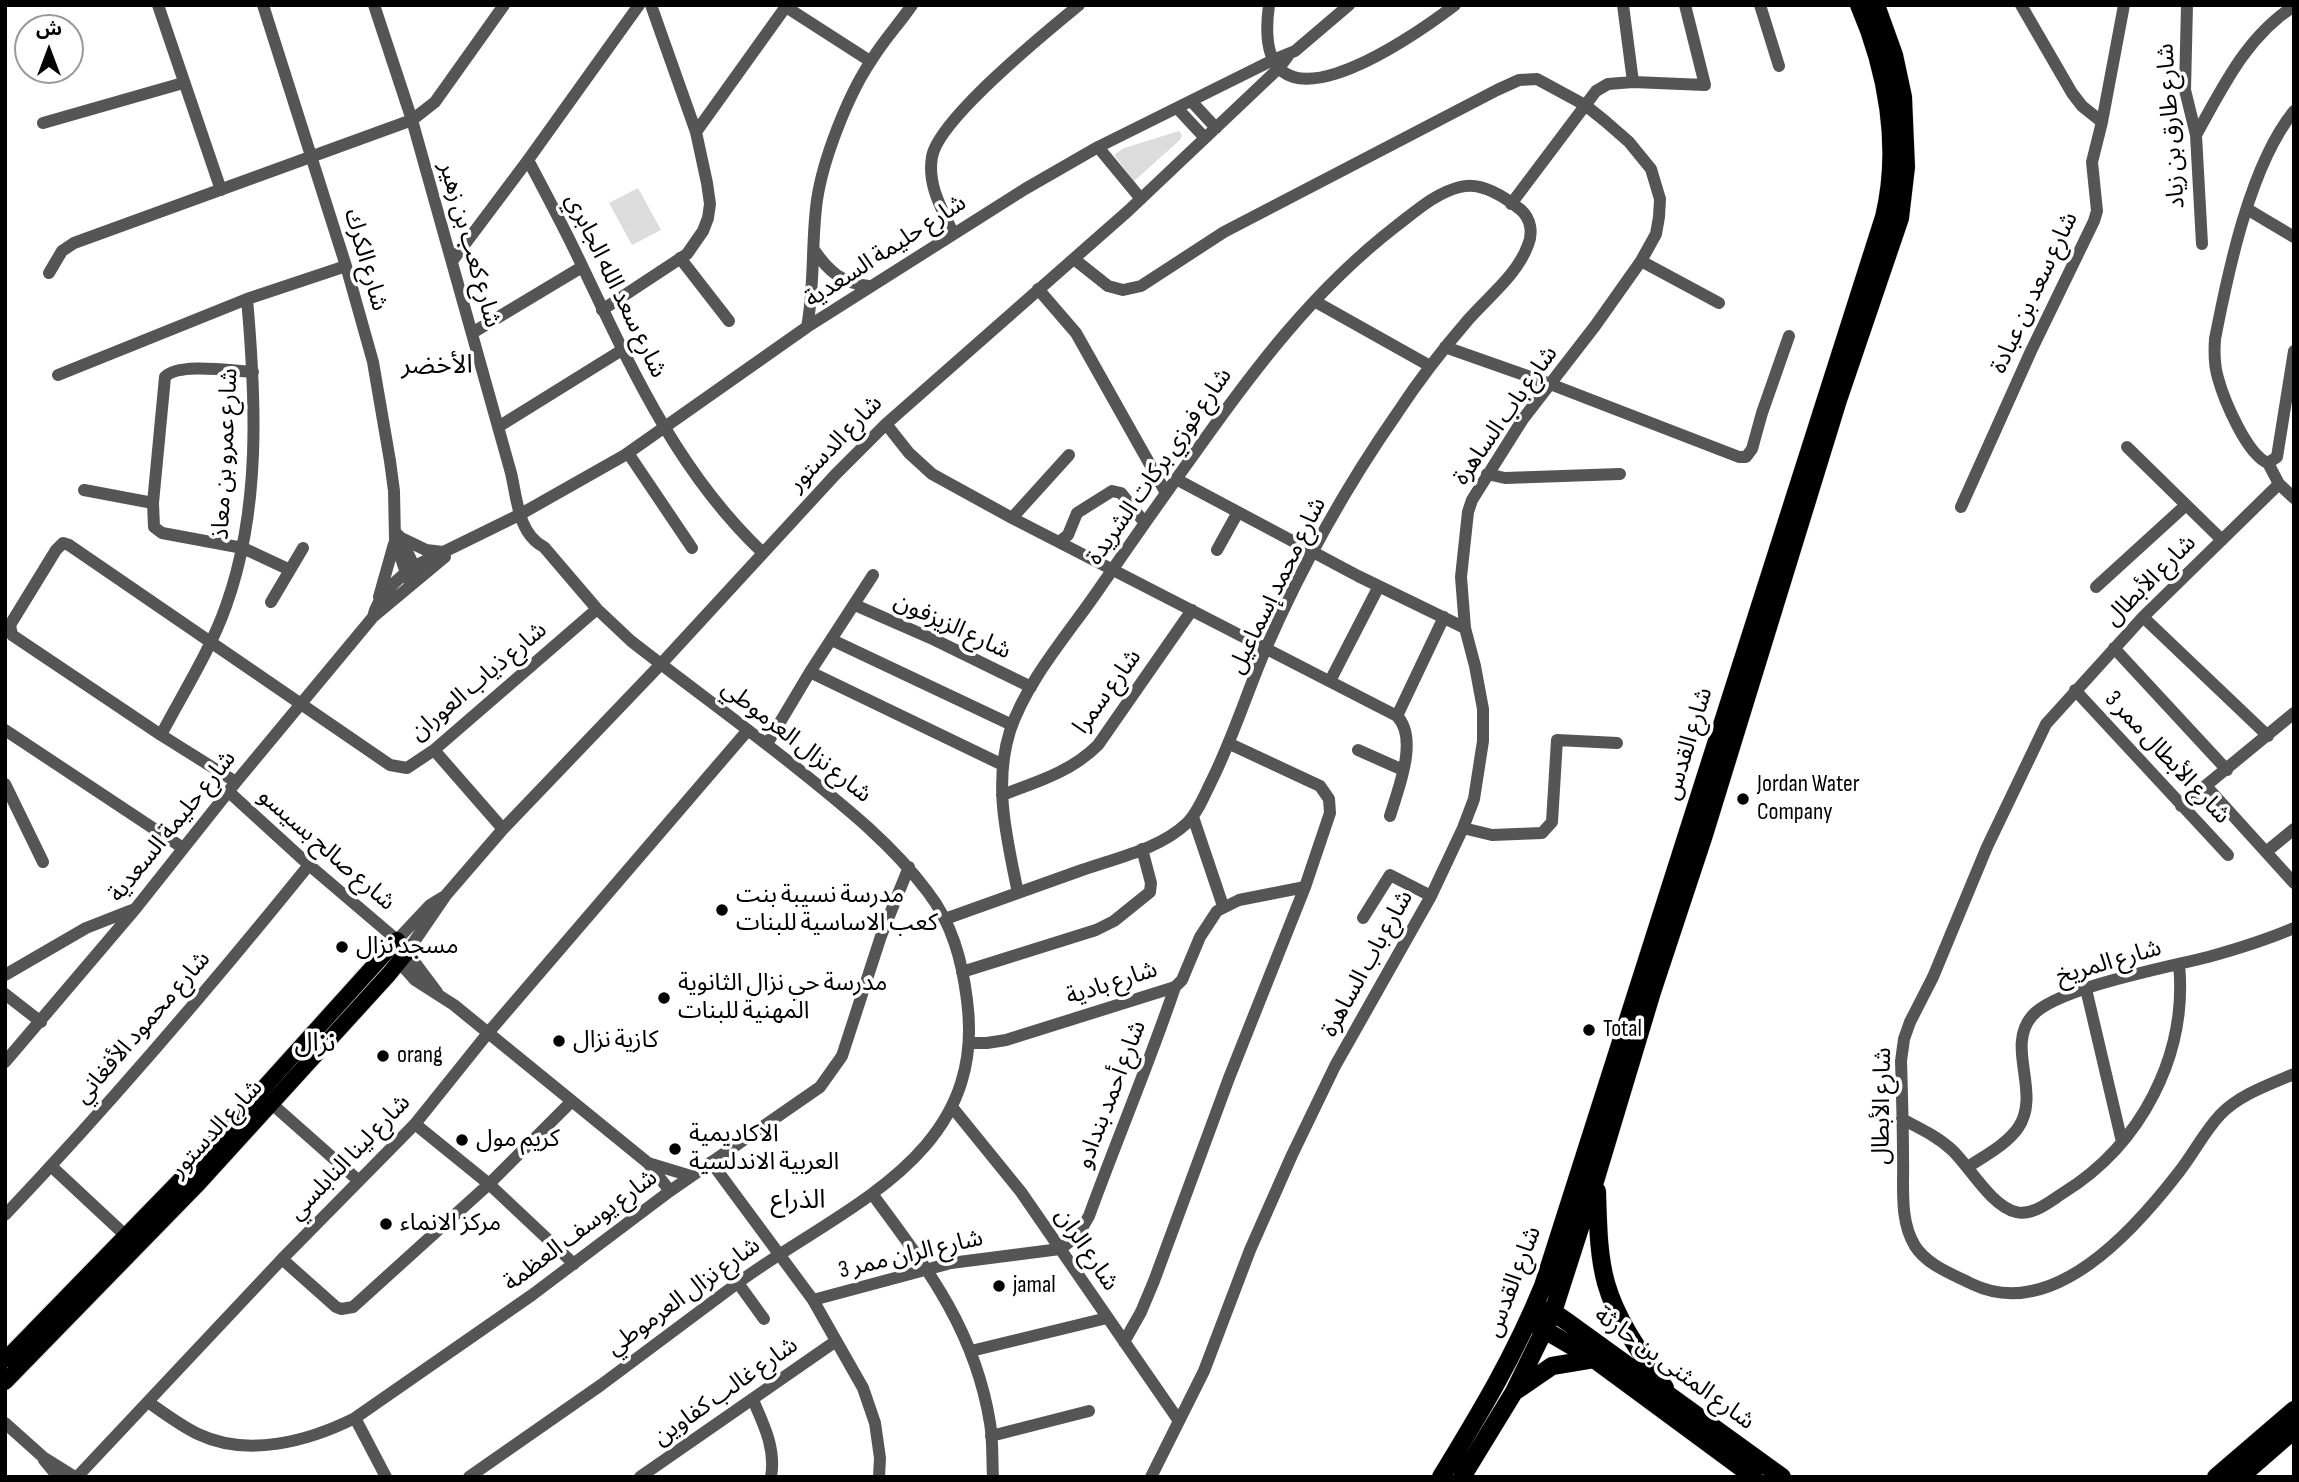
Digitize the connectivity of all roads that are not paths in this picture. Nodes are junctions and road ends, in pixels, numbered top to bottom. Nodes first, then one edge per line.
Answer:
1 (158, 5) edge
2 (263, 5) edge
3 (374, 5) edge
4 (504, 5) edge
5 (639, 5) edge
6 (651, 5) edge
7 (912, 5) edge
8 (1079, 5) edge
9 (1269, 5) edge
10 (1349, 5) edge
11 (1455, 5) edge
12 (1623, 5) edge
13 (1685, 5) edge
14 (1760, 5) edge
15 (1859, 5) edge
16 (1876, 5) edge
17 (2021, 5) edge
18 (2124, 5) edge
19 (2187, 5) edge
20 (787, 6) edge
21 (2294, 6) edge
22 (870, 61) junction
23 (1276, 64) junction
24 (1779, 66) dead end
25 (1633, 82) junction
26 (183, 83) junction
27 (1192, 102) junction
28 (1585, 106) junction
29 (1178, 109) junction
30 (2294, 111) edge
31 (412, 120) junction
32 (2102, 122) junction
33 (43, 123) dead end
34 (1216, 128) junction
35 (696, 132) junction
36 (2196, 135) junction
37 (1205, 138) junction
38 (1098, 147) junction
39 (312, 156) junction
40 (528, 160) junction
41 (221, 190) junction
42 (1141, 199) junction
43 (1510, 204) junction
44 (2247, 208) junction
45 (953, 233) junction
46 (2294, 237) edge
47 (2202, 244) dead end
48 (814, 250) junction
49 (680, 258) junction
50 (1074, 259) junction
51 (453, 260) junction
52 (1641, 261) junction
53 (346, 266) junction
54 (582, 267) junction
55 (49, 273) dead end
56 (869, 286) junction
57 (1038, 289) junction
58 (247, 299) junction
59 (1315, 302) junction
60 (1719, 303) dead end
61 (602, 310) junction
62 (729, 321) dead end
63 (807, 327) junction
64 (472, 332) junction
65 (1789, 336) dead end
66 (1446, 347) junction
67 (622, 350) junction
68 (2294, 351) edge
69 (1430, 366) junction
70 (253, 372) junction
71 (58, 375) dead end
72 (1550, 384) junction
73 (886, 424) junction
74 (498, 427) junction
75 (664, 430) junction
76 (2127, 447) dead end
77 (628, 453) junction
78 (1069, 455) dead end
79 (2266, 462) junction
80 (1487, 474) junction
81 (1620, 474) dead end
82 (1176, 479) junction
83 (2278, 484) junction
84 (84, 490) dead end
85 (1166, 493) junction
86 (2294, 498) edge
87 (153, 503) junction
88 (2186, 505) junction
89 (1961, 507) dead end
90 (1238, 512) junction
91 (523, 513) junction
92 (1012, 518) junction
93 (1144, 522) junction
94 (397, 537) junction
95 (2222, 540) junction
96 (1059, 542) junction
97 (243, 548) junction
98 (303, 548) dead end
99 (692, 548) dead end
100 (448, 551) junction
101 (1217, 551) dead end
102 (1314, 552) junction
103 (763, 553) junction
104 (1113, 569) junction
105 (290, 570) junction
106 (413, 575) junction
107 (873, 575) dead end
108 (1379, 586) junction
109 (2096, 587) dead end
110 (271, 602) dead end
111 (855, 605) junction
112 (597, 609) junction
113 (375, 610) junction
114 (1192, 610) junction
115 (1444, 617) junction
116 (2143, 617) junction
117 (1465, 628) junction
118 (832, 640) junction
119 (210, 641) junction
120 (1266, 648) junction
121 (2114, 648) junction
122 (661, 664) junction
123 (810, 672) junction
124 (1330, 681) junction
125 (1031, 687) junction
126 (2075, 690) junction
127 (301, 703) junction
128 (2294, 713) edge
129 (1397, 716) junction
130 (1012, 725) junction
131 (5, 730) edge
132 (748, 730) junction
133 (161, 735) junction
134 (2268, 736) junction
135 (1617, 743) dead end
136 (767, 744) junction
137 (1230, 744) junction
138 (434, 750) junction
139 (1358, 750) dead end
140 (1003, 765) junction
141 (1403, 770) junction
142 (2227, 770) junction
143 (5, 784) edge
144 (232, 787) junction
145 (2207, 787) junction
146 (1002, 795) junction
147 (2182, 806) junction
148 (1390, 816) dead end
149 (1193, 817) junction
150 (1463, 828) junction
151 (503, 829) junction
152 (2294, 829) edge
153 (183, 848) junction
154 (1142, 849) junction
155 (2266, 852) junction
156 (2228, 855) dead end
157 (43, 862) dead end
158 (309, 865) junction
159 (909, 867) junction
160 (2294, 883) edge
161 (1305, 887) junction
162 (1018, 893) junction
163 (1431, 896) junction
164 (1223, 906) junction
165 (136, 908) junction
166 (1363, 918) dead end
167 (945, 919) junction
168 (2294, 928) edge
169 (398, 951) junction
170 (2179, 964) junction
171 (962, 972) junction
172 (5, 975) edge
173 (1174, 987) junction
174 (2086, 989) junction
175 (5, 994) edge
176 (41, 1023) junction
177 (488, 1032) junction
178 (970, 1043) junction
179 (5, 1062) edge
180 (2294, 1074) edge
181 (572, 1102) junction
182 (272, 1104) junction
183 (952, 1107) junction
184 (1902, 1119) junction
185 (415, 1124) junction
186 (2122, 1142) junction
187 (711, 1162) junction
188 (648, 1163) junction
189 (51, 1167) junction
190 (1968, 1167) junction
191 (691, 1176) junction
192 (1596, 1178) junction
193 (359, 1181) junction
194 (489, 1184) junction
195 (670, 1191) junction
196 (873, 1195) junction
197 (5, 1215) edge
198 (125, 1235) junction
199 (1060, 1250) junction
200 (779, 1253) junction
201 (282, 1259) junction
202 (574, 1264) junction
203 (927, 1268) junction
204 (738, 1283) junction
205 (813, 1300) junction
206 (1553, 1312) junction
207 (1531, 1314) junction
208 (1107, 1318) junction
209 (764, 1319) dead end
210 (1546, 1329) junction
211 (836, 1341) junction
212 (1124, 1342) junction
213 (971, 1351) junction
214 (1594, 1359) junction
215 (5, 1360) edge
216 (5, 1382) edge
217 (1514, 1392) junction
218 (752, 1400) junction
219 (148, 1402) junction
220 (1675, 1402) junction
221 (2294, 1410) edge
222 (1088, 1411) dead end
223 (355, 1418) junction
224 (1179, 1421) junction
225 (5, 1423) edge
226 (2294, 1430) edge
227 (991, 1436) junction
228 (43, 1457) junction
229 (58, 1477) edge
230 (76, 1477) edge
231 (386, 1477) edge
232 (469, 1477) edge
233 (640, 1477) edge
234 (771, 1477) edge
235 (879, 1477) edge
236 (993, 1477) edge
237 (1151, 1477) edge
238 (1441, 1477) edge
239 (1462, 1477) edge
240 (1754, 1477) edge
241 (1782, 1477) edge
242 (2216, 1477) edge
243 (2239, 1477) edge

1 - 26 street
2 - 39 street, شارع الكرك
3 - 31 street, شارع كعب بن زهير
4 - 31 street
5 - 40 street
6 - 35 street
7 - 22 street
8 - 45 street
9 - 23 street
10 - 23 street, شارع الدستور
11 - 23 street
12 - 25 street
13 - 25 street
14 - 24 street
15 - 207 highway, شارع القدس
16 - 192 highway, شارع القدس
17 - 32 street
18 - 32 street, شارع سعد بن عبادة
19 - 36 street, شارع طارق بن زياد
20 - 22 street
20 - 35 street
21 - 36 street
22 - 48 street
23 - 27 street, شارع حليمة السعدية
23 - 34 street, شارع الدستور
25 - 28 street
26 - 33 street
26 - 41 street
27 - 29 street, شارع حليمة السعدية
27 - 34 street
28 - 43 street
28 - 50 street, شارع باب الساهرة
28 - 52 street, شارع باب الساهرة
29 - 37 street
29 - 38 street, شارع حليمة السعدية
30 - 44 street
31 - 39 street
31 - 51 street, شارع كعب بن زهير
32 - 89 street, شارع سعد بن عبادة
34 - 37 street, شارع الدستور
35 - 49 street
36 - 47 street, شارع طارق بن زياد
37 - 42 street, شارع الدستور
38 - 42 street
38 - 45 street, شارع حليمة السعدية
39 - 41 street
39 - 53 street, شارع الكرك
40 - 51 street
40 - 54 street, شارع سعد الله الجابري
41 - 55 street
42 - 50 street, شارع الدستور
43 - 59 street, شارع فوزي بركات الشريدة
43 - 66 street, شارع محمد إسماعيل
44 - 46 street
44 - 79 street
45 - 56 street, شارع حليمة السعدية
48 - 56 street
48 - 63 street
49 - 61 street
49 - 62 street
50 - 57 street, شارع الدستور
51 - 64 street, شارع كعب بن زهير
52 - 60 street
52 - 72 street, شارع باب الساهرة
53 - 58 street
53 - 94 street, شارع الكرك
54 - 61 street, شارع سعد الله الجابري
54 - 64 street
56 - 63 street, شارع حليمة السعدية
57 - 73 street, شارع الدستور
57 - 85 street
58 - 70 street, شارع عمرو بن معاذ
58 - 71 street
59 - 69 street
59 - 82 street, شارع فوزي بركات الشريدة
61 - 67 street, شارع سعد الله الجابري
63 - 75 street, شارع حليمة السعدية
64 - 74 street, شارع كعب بن زهير
65 - 72 street
66 - 69 street, شارع محمد إسماعيل
66 - 72 street
67 - 74 street
67 - 75 street, شارع سعد الله الجابري
68 - 79 street
69 - 102 street, شارع محمد إسماعيل
70 - 87 street
70 - 97 street, شارع عمرو بن معاذ
72 - 80 street, شارع باب الساهرة
73 - 92 street
73 - 103 street, شارع الدستور
74 - 91 street, شارع كعب بن زهير
75 - 77 street, شارع حليمة السعدية
75 - 103 street, شارع سعد الله الجابري
76 - 88 street
77 - 91 street, شارع حليمة السعدية
77 - 99 street
78 - 92 street
79 - 83 street
80 - 81 street
80 - 117 street, شارع باب الساهرة
82 - 85 street, شارع فوزي بركات الشريدة
82 - 90 street
83 - 86 street
83 - 95 street, شارع الأبطال
84 - 87 street
85 - 93 street, شارع فوزي بركات الشريدة
87 - 97 street
88 - 95 street
88 - 109 street
90 - 101 street
90 - 102 street
91 - 100 street, شارع حليمة السعدية
91 - 112 street, شارع نزال العرموطي
92 - 96 street
93 - 96 street
93 - 104 street, شارع فوزي بركات الشريدة
94 - 100 street
94 - 106 street, شارع الكرك
94 - 113 street
95 - 116 street, شارع الأبطال
96 - 104 street
97 - 105 street
97 - 119 street, شارع عمرو بن معاذ
98 - 105 street
100 - 106 street, شارع حليمة السعدية
102 - 108 street
102 - 120 street, شارع محمد إسماعيل
103 - 122 street, شارع الدستور
104 - 114 street
104 - 125 street, شارع فوزي بركات الشريدة
105 - 110 street
106 - 113 street, شارع حليمة السعدية
107 - 111 street
108 - 115 street
108 - 124 street
111 - 118 street
111 - 125 street, شارع الزيزفون
112 - 122 street, شارع نزال العرموطي
112 - 138 street, شارع ذياب العوران
113 - 127 street, شارع حليمة السعدية
114 - 120 street
114 - 146 street, شارع سمرا
115 - 117 street
115 - 129 street
116 - 121 street, شارع الأبطال
116 - 134 street
117 - 150 street, شارع باب الساهرة
118 - 123 street
118 - 130 street
119 - 127 street, شارع ذياب العوران
119 - 133 street, شارع عمرو بن معاذ
119 - 133 street, شارع ذياب العوران
120 - 124 street
120 - 137 street, شارع محمد إسماعيل
121 - 126 street, شارع الأبطال
121 - 142 street
122 - 132 street, شارع نزال العرموطي
122 - 151 street, شارع الدستور
123 - 136 street
123 - 140 street
124 - 129 street
125 - 130 street, شارع فوزي بركات الشريدة
126 - 147 street, شارع الأبطال ممر 3
126 - 184 street, شارع الأبطال
127 - 138 street, شارع ذياب العوران
127 - 144 street, شارع حليمة السعدية
128 - 134 street
129 - 141 street
130 - 140 street, شارع فوزي بركات الشريدة
131 - 153 street
132 - 136 street, شارع نزال العرموطي
132 - 177 street, شارع لينا النابلسي
133 - 144 street
134 - 142 street
135 - 150 street
136 - 159 street, شارع نزال العرموطي
137 - 149 street, شارع محمد إسماعيل
137 - 161 street
138 - 151 street
139 - 141 street
140 - 146 street, شارع فوزي بركات الشريدة
141 - 148 street
142 - 145 street
143 - 157 street
144 - 153 street, شارع حليمة السعدية
144 - 158 street, شارع صالح بسيسو
145 - 147 street
145 - 155 street
146 - 162 street, شارع فوزي بركات الشريدة
147 - 156 street, شارع الأبطال ممر 3
149 - 154 street, شارع محمد إسماعيل
149 - 164 street
150 - 163 street, شارع باب الساهرة
151 - 169 street, شارع الدستور
152 - 155 street
153 - 165 street, شارع حليمة السعدية
154 - 162 street, شارع محمد إسماعيل
154 - 171 street
155 - 160 street
158 - 169 street, شارع صالح بسيسو
158 - 189 street, شارع محمود الأفغاني
159 - 167 street, شارع نزال العرموطي
159 - 187 street, شارع يوسف العظمة
161 - 164 street
161 - 212 street
162 - 167 street, شارع محمد إسماعيل
163 - 166 street
163 - 224 street, شارع باب الساهرة
164 - 173 street, شارع بادية
165 - 172 street
165 - 176 street, شارع حليمة السعدية
167 - 171 street, شارع نزال العرموطي
168 - 170 street, شارع المريخ
169 - 177 street, شارع صالح بسيسو
169 - 182 main road, شارع الدستور
169 - 198 main road, شارع الدستور
170 - 174 street, شارع المريخ
170 - 186 street
171 - 178 street, شارع نزال العرموطي
173 - 178 street, شارع بادية
173 - 199 street, شارع أحمد بندادو
174 - 186 street
174 - 190 street, شارع المريخ
175 - 176 street
176 - 179 street, شارع حليمة السعدية
177 - 181 street, شارع صالح بسيسو
177 - 185 street, شارع لينا النابلسي
178 - 183 street, شارع نزال العرموطي
180 - 184 street, شارع الأبطال
181 - 188 street, شارع صالح بسيسو
181 - 194 street
182 - 193 street
182 - 216 main road, شارع الدستور
183 - 196 street, شارع نزال العرموطي
183 - 199 street, شارع الران
184 - 190 street
185 - 193 street, شارع لينا النابلسي
185 - 194 street
186 - 190 street
187 - 191 street, شارع يوسف العظمة
187 - 200 street
188 - 191 street
188 - 195 street
189 - 197 street, شارع محمود الأفغاني
189 - 198 street
191 - 195 street, شارع يوسف العظمة
192 - 206 highway, شارع القدس
192 - 220 highway
193 - 201 street, شارع لينا النابلسي
194 - 201 street
194 - 202 street
195 - 202 street, شارع يوسف العظمة
196 - 200 street, شارع نزال العرموطي
196 - 203 street
198 - 215 main road, شارع الدستور
199 - 203 street, شارع الران ممر 3
199 - 208 street, شارع الران
200 - 204 street, شارع نزال العرموطي
200 - 205 street
201 - 219 street, شارع لينا النابلسي
202 - 223 street, شارع يوسف العظمة
203 - 205 street, شارع الران ممر 3
203 - 213 street
204 - 209 street
204 - 232 street, شارع نزال العرموطي
205 - 211 street
206 - 207 highway, شارع المثنى بن حارثة
206 - 210 highway, شارع القدس
206 - 220 highway, شارع المثنى بن حارثة
207 - 210 highway, شارع المثنى بن حارثة
207 - 238 highway, شارع القدس
208 - 212 street, شارع الران
208 - 213 street
210 - 214 highway, شارع المثنى بن حارثة
210 - 217 highway, شارع القدس
211 - 218 street, شارع غالب كفاوين
211 - 235 street
212 - 224 street, شارع الران
213 - 227 street
214 - 217 highway
214 - 240 highway, شارع المثنى بن حارثة
217 - 239 highway, شارع القدس
218 - 233 street, شارع غالب كفاوين
218 - 234 street
219 - 223 street, شارع يوسف العظمة
219 - 230 street, شارع لينا النابلسي
220 - 241 highway, شارع المثنى بن حارثة
221 - 242 highway
222 - 227 street
223 - 231 street
224 - 237 street, شارع باب الساهرة
225 - 228 street
226 - 243 highway
227 - 236 street
228 - 229 street
228 - 230 street

